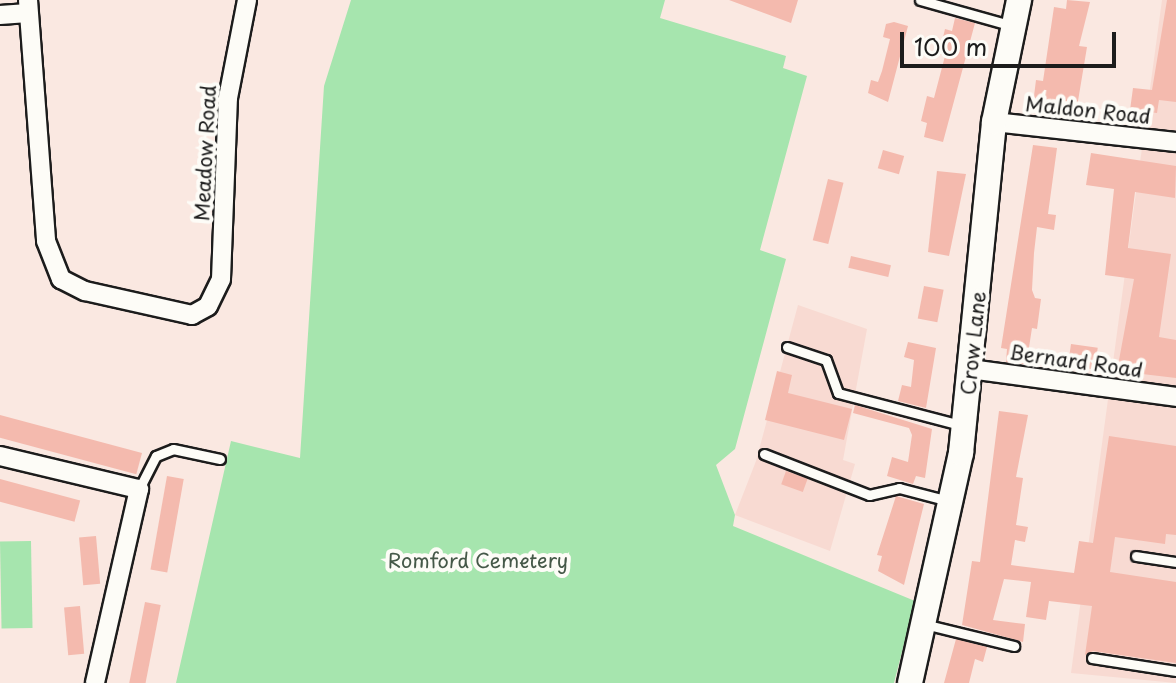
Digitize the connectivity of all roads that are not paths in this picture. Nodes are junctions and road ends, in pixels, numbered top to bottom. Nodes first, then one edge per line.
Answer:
1 (247, 0) edge
2 (920, 0) edge
3 (1019, 0) edge
4 (28, 6) edge
5 (0, 15) edge
6 (1013, 26) junction
7 (994, 122) junction
8 (1176, 142) edge
9 (787, 347) dead end
10 (970, 369) junction
11 (1176, 397) edge
12 (964, 426) junction
13 (764, 454) dead end
14 (0, 456) edge
15 (220, 459) dead end
16 (139, 489) junction
17 (952, 502) junction
18 (1136, 556) dead end
19 (1176, 562) edge
20 (924, 624) junction
21 (1014, 646) dead end
22 (1092, 658) dead end
23 (1176, 671) edge
24 (95, 683) edge
25 (910, 683) edge

1 - 4 street, Meadow Road
2 - 6 lane
3 - 6 street, Crow Lane
4 - 5 street
6 - 7 street, Crow Lane
7 - 8 street, Maldon Road
7 - 10 street, Crow Lane
9 - 12 lane
10 - 11 street, Bernard Road
10 - 12 street, Crow Lane
12 - 17 street, Crow Lane
13 - 17 lane
14 - 16 street
15 - 16 lane
16 - 24 street
17 - 20 street, Crow Lane
18 - 19 lane
20 - 21 lane
20 - 25 street, Crow Lane
22 - 23 lane

